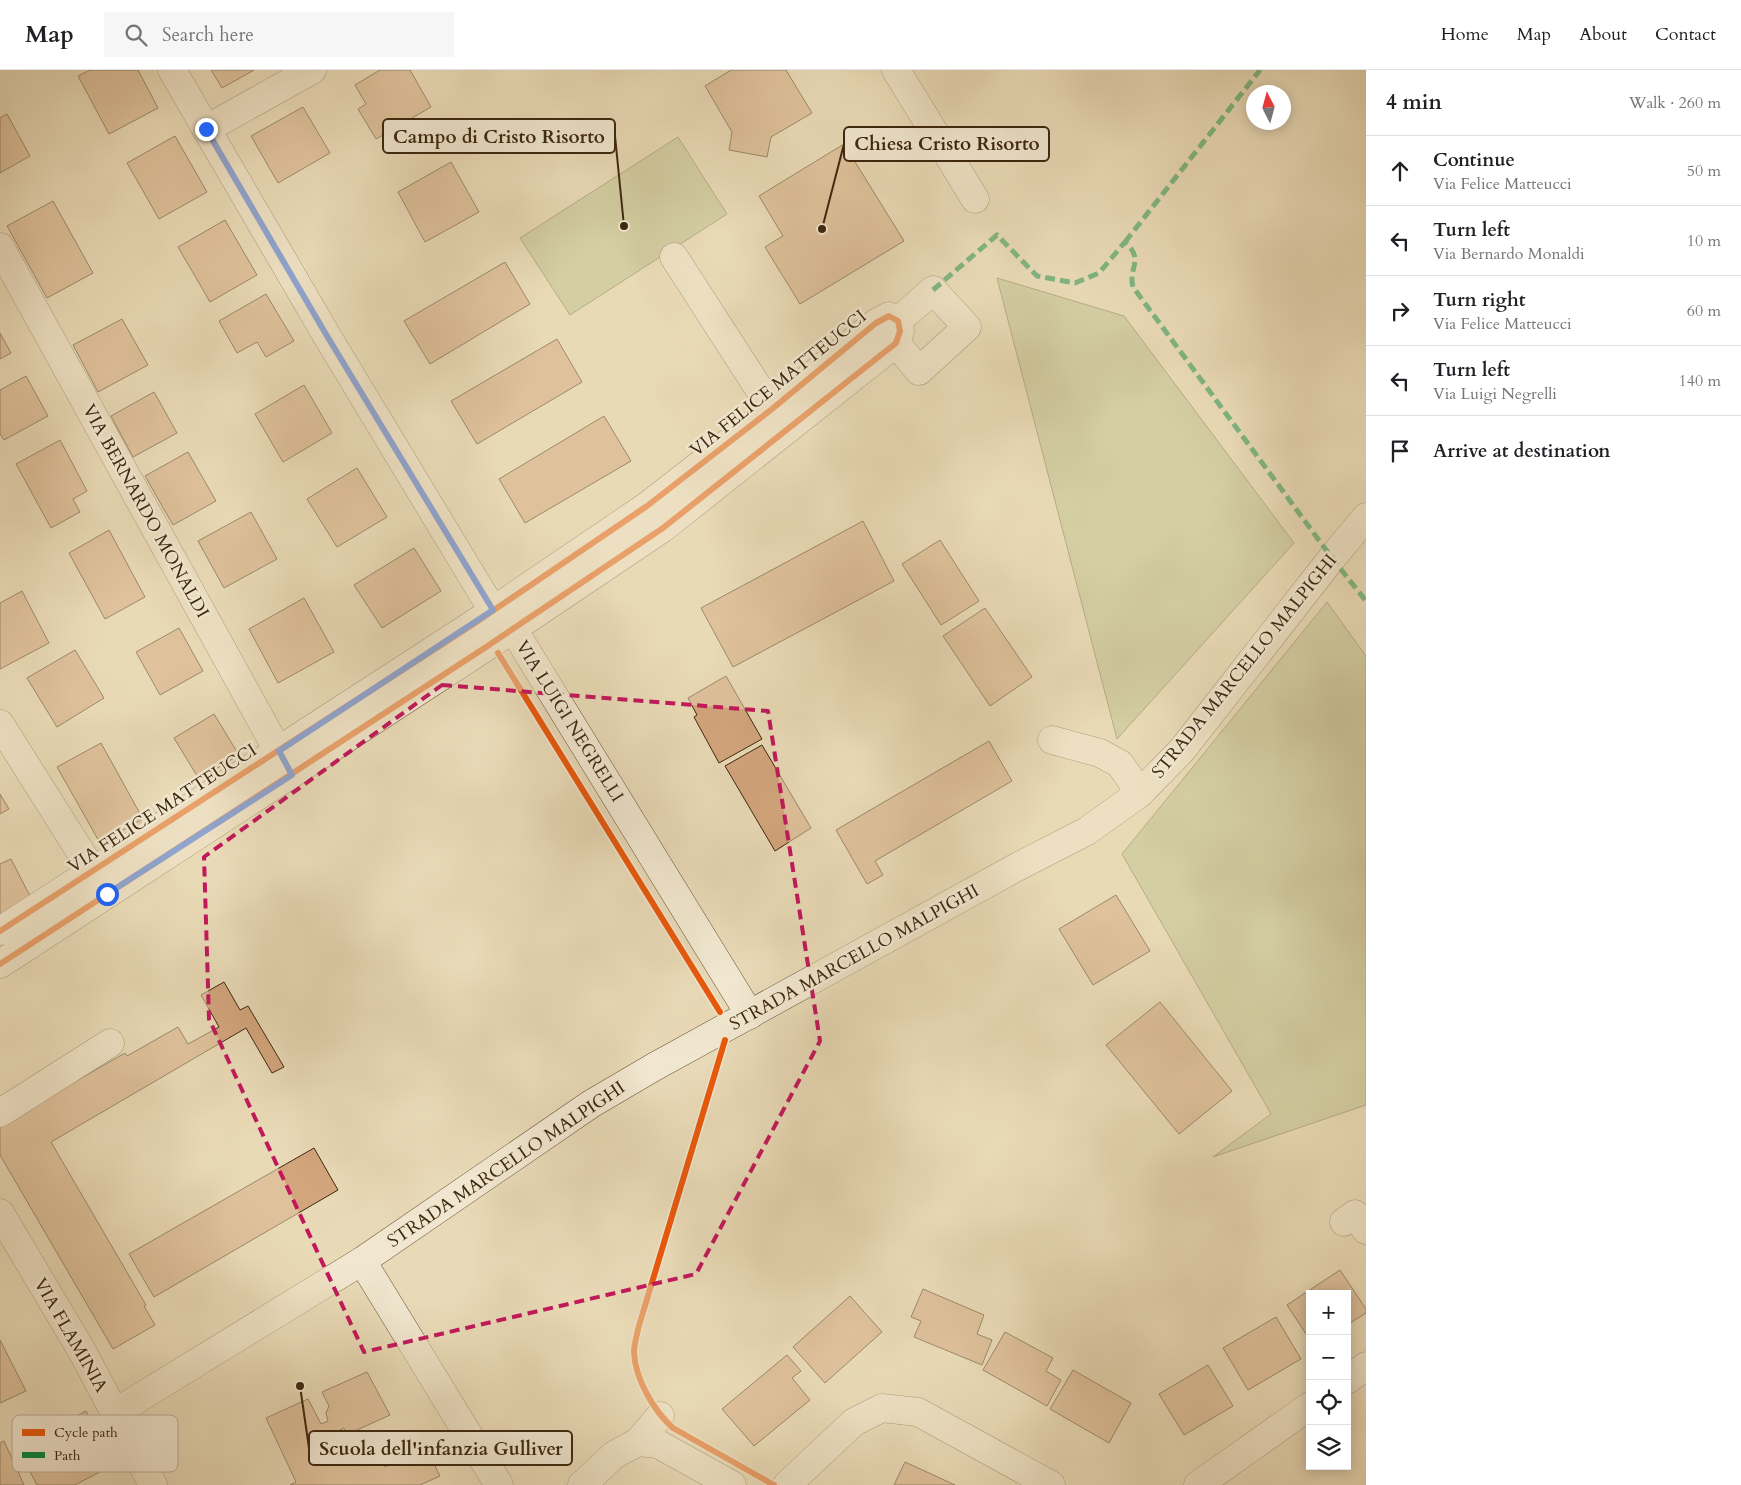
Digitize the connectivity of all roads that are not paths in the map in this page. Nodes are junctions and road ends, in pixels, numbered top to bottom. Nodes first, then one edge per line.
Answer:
1 (172, 70) edge
2 (312, 70) edge
3 (896, 70) edge
4 (206, 129) junction
5 (975, 199) dead end
6 (0, 247) edge
7 (674, 257) dead end
8 (772, 409) junction
9 (1366, 517) edge
10 (493, 610) junction
11 (513, 629) junction
12 (0, 724) edge
13 (1052, 740) dead end
14 (279, 751) junction
15 (292, 775) junction
16 (1140, 793) junction
17 (92, 871) junction
18 (107, 894) junction
19 (0, 931) edge
20 (0, 964) edge
21 (750, 1015) junction
22 (110, 1043) dead end
23 (0, 1113) edge
24 (0, 1213) edge
25 (362, 1261) junction
26 (1366, 1366) edge
27 (1351, 1377) edge
28 (1306, 1409) edge
29 (116, 1412) junction
30 (118, 1415) edge
31 (660, 1416) dead end
32 (638, 1442) junction
33 (146, 1472) edge
34 (153, 1485) edge
35 (498, 1485) edge
36 (582, 1485) edge
37 (732, 1485) edge
38 (787, 1485) edge
39 (1051, 1485) edge
40 (1198, 1485) edge

1 - 4 street, VIA LUIGI NEGRELLI
2 - 4 street
3 - 5 street
4 - 10 street, VIA LUIGI NEGRELLI
6 - 14 street, VIA BERNARDO MONALDI
7 - 8 street
8 - 10 street, VIA FELICE MATTEUCCI
8 - 11 street, VIA FELICE MATTEUCCI
9 - 16 street, STRADA MARCELLO MALPIGHI
10 - 11 street, VIA LUIGI NEGRELLI
10 - 14 street, VIA FELICE MATTEUCCI
11 - 15 street, VIA FELICE MATTEUCCI
11 - 21 street, VIA LUIGI NEGRELLI
12 - 17 street
13 - 16 street
14 - 15 street, VIA BERNARDO MONALDI
14 - 17 street, VIA FELICE MATTEUCCI
15 - 18 street, VIA FELICE MATTEUCCI
16 - 21 street, STRADA MARCELLO MALPIGHI
17 - 18 street
17 - 19 street, VIA FELICE MATTEUCCI
18 - 20 street, VIA FELICE MATTEUCCI
21 - 25 street, STRADA MARCELLO MALPIGHI
22 - 23 street
24 - 29 street, VIA FLAMINIA
25 - 29 street, STRADA MARCELLO MALPIGHI
25 - 35 street
26 - 27 street
28 - 40 street
29 - 30 street, VIA FLAMINIA
31 - 32 street
32 - 36 street
32 - 37 street
33 - 34 street, VIA FLAMINIA
38 - 39 street

